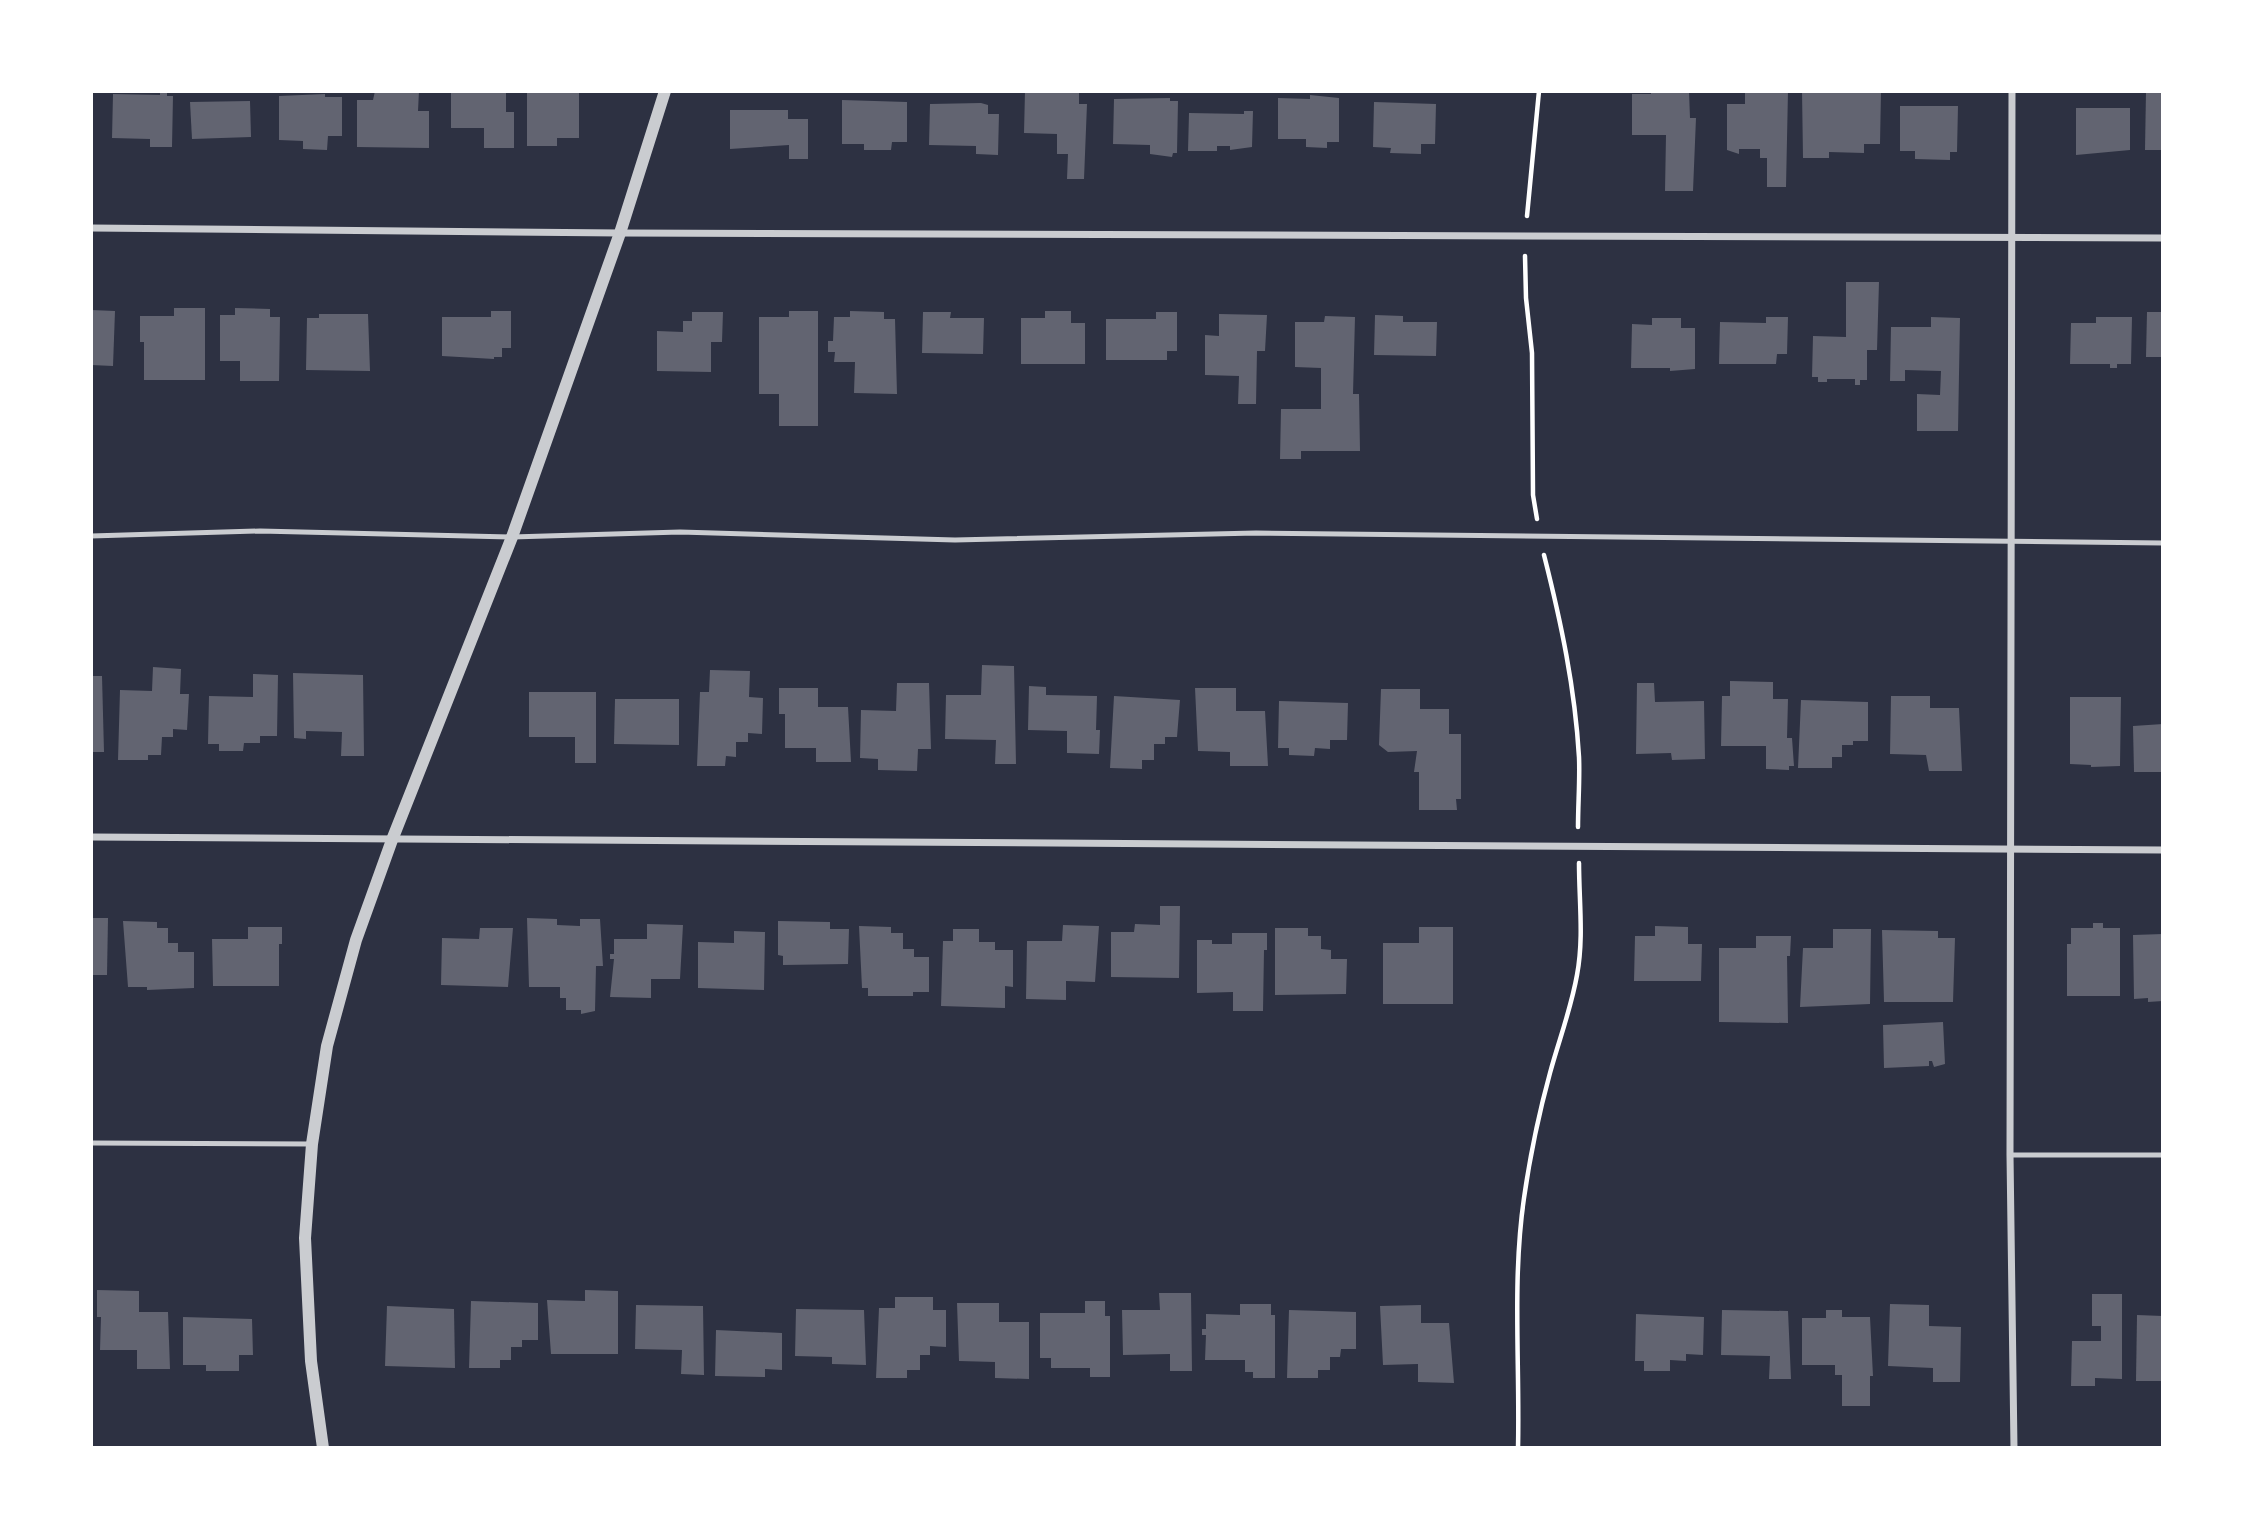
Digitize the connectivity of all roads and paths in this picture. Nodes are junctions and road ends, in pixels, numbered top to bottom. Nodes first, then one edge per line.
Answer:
1 (666, 91) edge
2 (1539, 91) edge
3 (2012, 91) edge
4 (1527, 213) dead end
5 (91, 228) edge
6 (620, 233) junction
7 (2011, 237) junction
8 (2163, 238) edge
9 (91, 536) edge
10 (512, 537) junction
11 (2011, 543) junction
12 (2163, 544) edge
13 (91, 837) edge
14 (392, 840) junction
15 (2011, 849) junction
16 (2163, 850) edge
17 (1579, 867) dead end
18 (91, 1143) edge
19 (312, 1144) junction
20 (2010, 1154) junction
21 (2163, 1155) edge
22 (323, 1448) edge
23 (1518, 1448) edge
24 (2014, 1448) edge

1 - 6 street
2 - 4 path
3 - 7 street
5 - 6 street
6 - 7 street
6 - 10 street
7 - 8 street
7 - 11 street
9 - 10 lane
10 - 11 lane
10 - 14 street
11 - 12 lane
11 - 15 street
13 - 14 street
14 - 15 street
14 - 19 street
15 - 16 street
15 - 20 street
17 - 23 path
18 - 19 lane
19 - 22 street
20 - 21 lane
20 - 24 street

